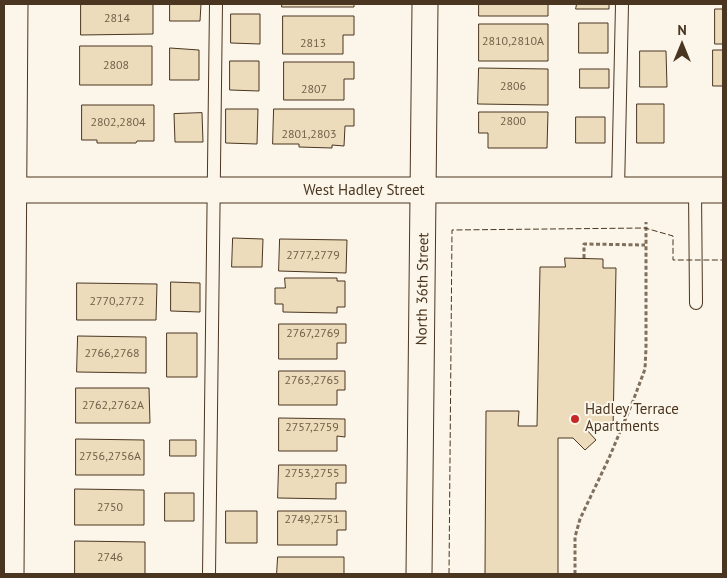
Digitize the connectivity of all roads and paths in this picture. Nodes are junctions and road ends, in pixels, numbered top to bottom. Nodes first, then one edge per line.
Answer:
1 (15, 4) edge
2 (216, 4) edge
3 (425, 4) edge
4 (622, 4) edge
5 (9, 190) edge
6 (214, 190) junction
7 (618, 190) junction
8 (723, 190) edge
9 (424, 191) junction
10 (695, 191) junction
11 (646, 222) dead end
12 (646, 245) junction
13 (584, 258) dead end
14 (696, 303) dead end
15 (11, 574) edge
16 (210, 574) edge
17 (419, 574) edge
18 (575, 574) edge

1 - 5 street
2 - 6 lane
3 - 9 street, North 36th Street
4 - 7 lane
5 - 6 street, West Hadley Street
5 - 15 street
6 - 9 street, West Hadley Street
6 - 16 lane
7 - 9 street, West Hadley Street
7 - 10 street, West Hadley Street
8 - 10 street, West Hadley Street
9 - 17 street, North 36th Street
10 - 14 lane
11 - 12 path
12 - 13 path
12 - 18 path

